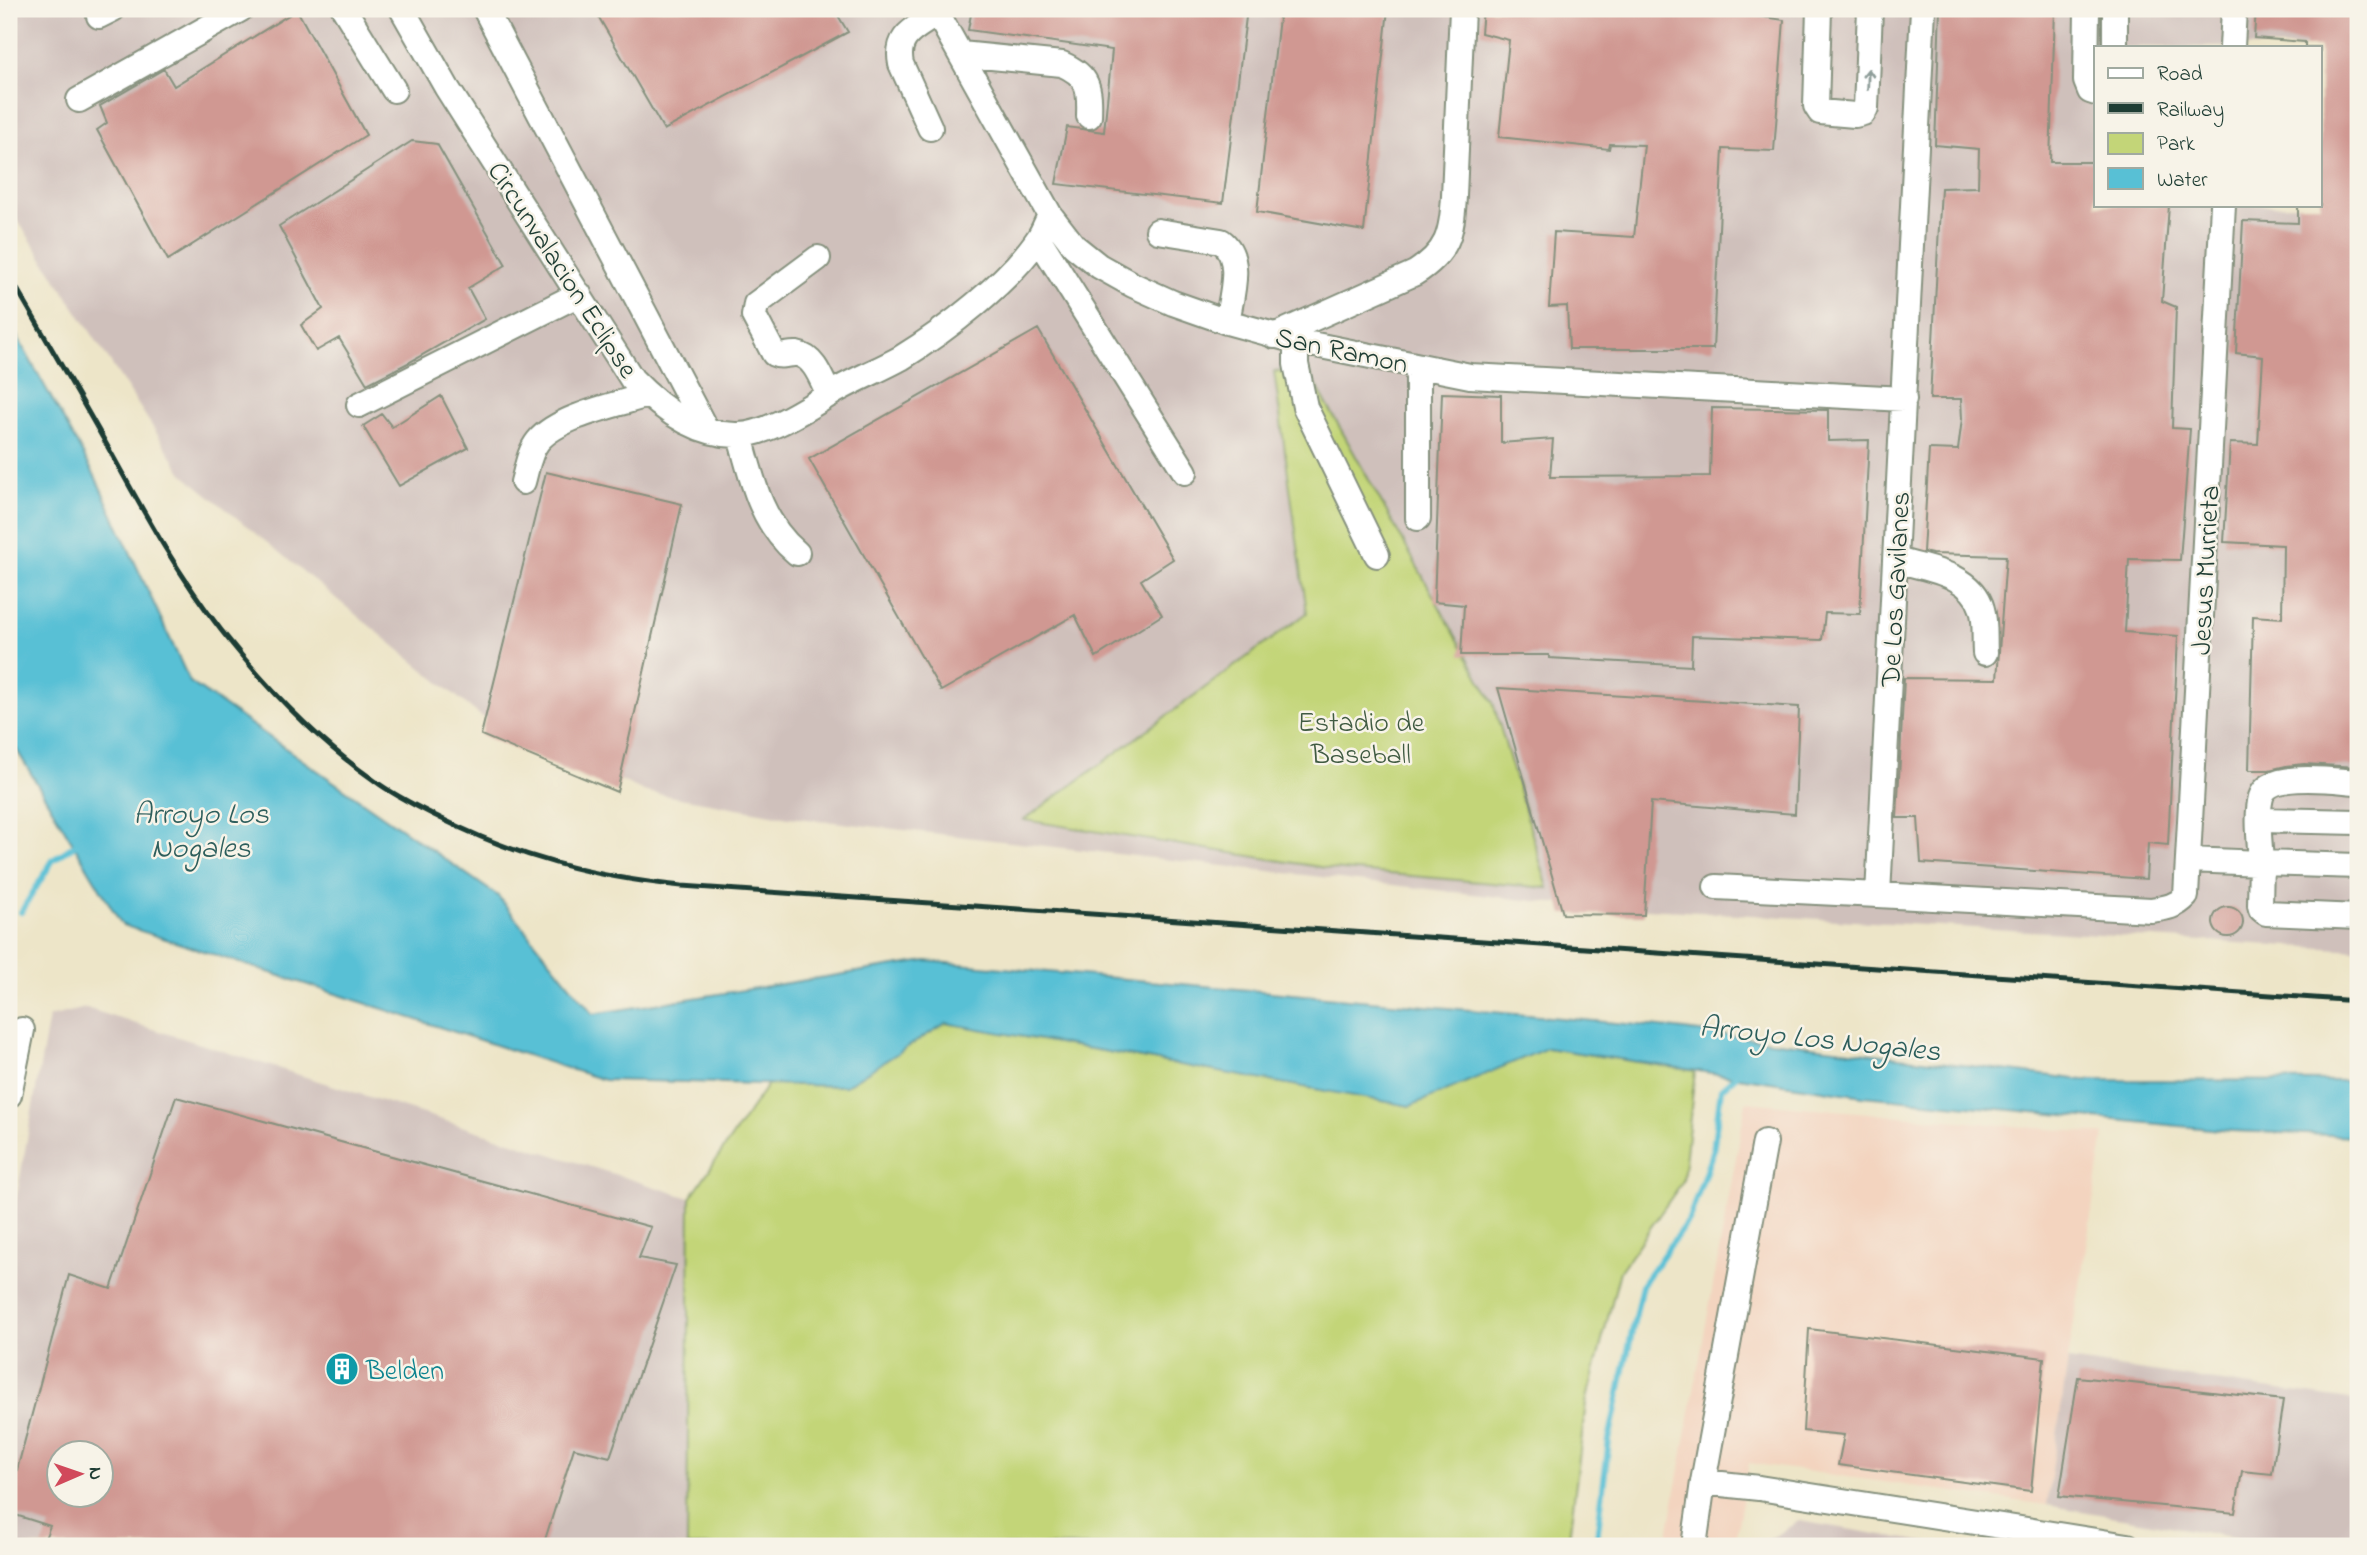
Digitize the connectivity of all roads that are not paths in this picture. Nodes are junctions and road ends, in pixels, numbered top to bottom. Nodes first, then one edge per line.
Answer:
1 (241, 9) edge
2 (344, 9) edge
3 (403, 9) edge
4 (485, 9) edge
5 (1462, 9) edge
6 (1819, 9) edge
7 (1870, 9) edge
8 (1923, 9) edge
9 (2087, 9) edge
10 (2115, 9) edge
11 (2234, 9) edge
12 (937, 11) edge
13 (2115, 46) edge
14 (2232, 46) edge
15 (961, 54) junction
16 (394, 90) dead end
17 (2094, 92) edge
18 (79, 100) dead end
19 (1089, 116) dead end
20 (930, 128) dead end
21 (2223, 206) edge
22 (1050, 215) junction
23 (1158, 231) dead end
24 (1038, 239) junction
25 (818, 258) dead end
26 (579, 294) junction
27 (1227, 322) junction
28 (1285, 339) junction
29 (1418, 366) junction
30 (829, 395) junction
31 (648, 396) junction
32 (1904, 399) junction
33 (359, 405) dead end
34 (705, 428) junction
35 (740, 436) junction
36 (1185, 472) dead end
37 (523, 482) dead end
38 (1418, 518) dead end
39 (797, 553) dead end
40 (1377, 555) dead end
41 (1895, 560) junction
42 (1985, 653) dead end
43 (2358, 782) edge
44 (2260, 820) junction
45 (2358, 822) edge
46 (2189, 860) junction
47 (2261, 863) junction
48 (2358, 866) edge
49 (1716, 887) dead end
50 (1878, 895) junction
51 (2358, 917) edge
52 (22, 1030) dead end
53 (9, 1095) edge
54 (1765, 1142) dead end
55 (1703, 1482) junction
56 (2055, 1541) edge
57 (1694, 1546) edge
58 (2128, 1546) edge

1 - 18 street
2 - 16 street
3 - 26 street, Circunvalacion Eclipse
4 - 34 street
5 - 28 street
6 -> 7 street
8 - 32 street, De Los Gavilanes
9 - 17 street
10 - 13 street
11 - 14 street
12 - 15 street, San Ramon
12 - 20 street
15 - 19 street
15 - 22 street, San Ramon
21 - 46 street, Jesus Murrieta
22 - 24 street
22 - 27 street, San Ramon
23 - 27 street
24 - 30 street
24 - 36 street
25 - 30 street
26 - 31 street, Circunvalacion Eclipse
26 - 33 street
27 - 28 street, San Ramon
28 - 29 street, San Ramon
28 - 40 street
29 - 32 street, San Ramon
29 - 38 street
30 - 35 street
31 - 34 street, Circunvalacion Eclipse
31 - 37 street
32 - 41 street, De Los Gavilanes
34 - 35 street, Circunvalacion Eclipse
35 - 39 street
41 - 42 street
41 - 50 street, De Los Gavilanes
43 - 44 street
44 - 45 street
44 - 47 street
46 - 47 street
46 - 50 street, Jesus Murrieta
47 - 48 street
47 - 51 street
49 - 50 street
52 - 53 street
54 - 55 street
55 - 56 street
55 - 57 street
56 - 58 street

